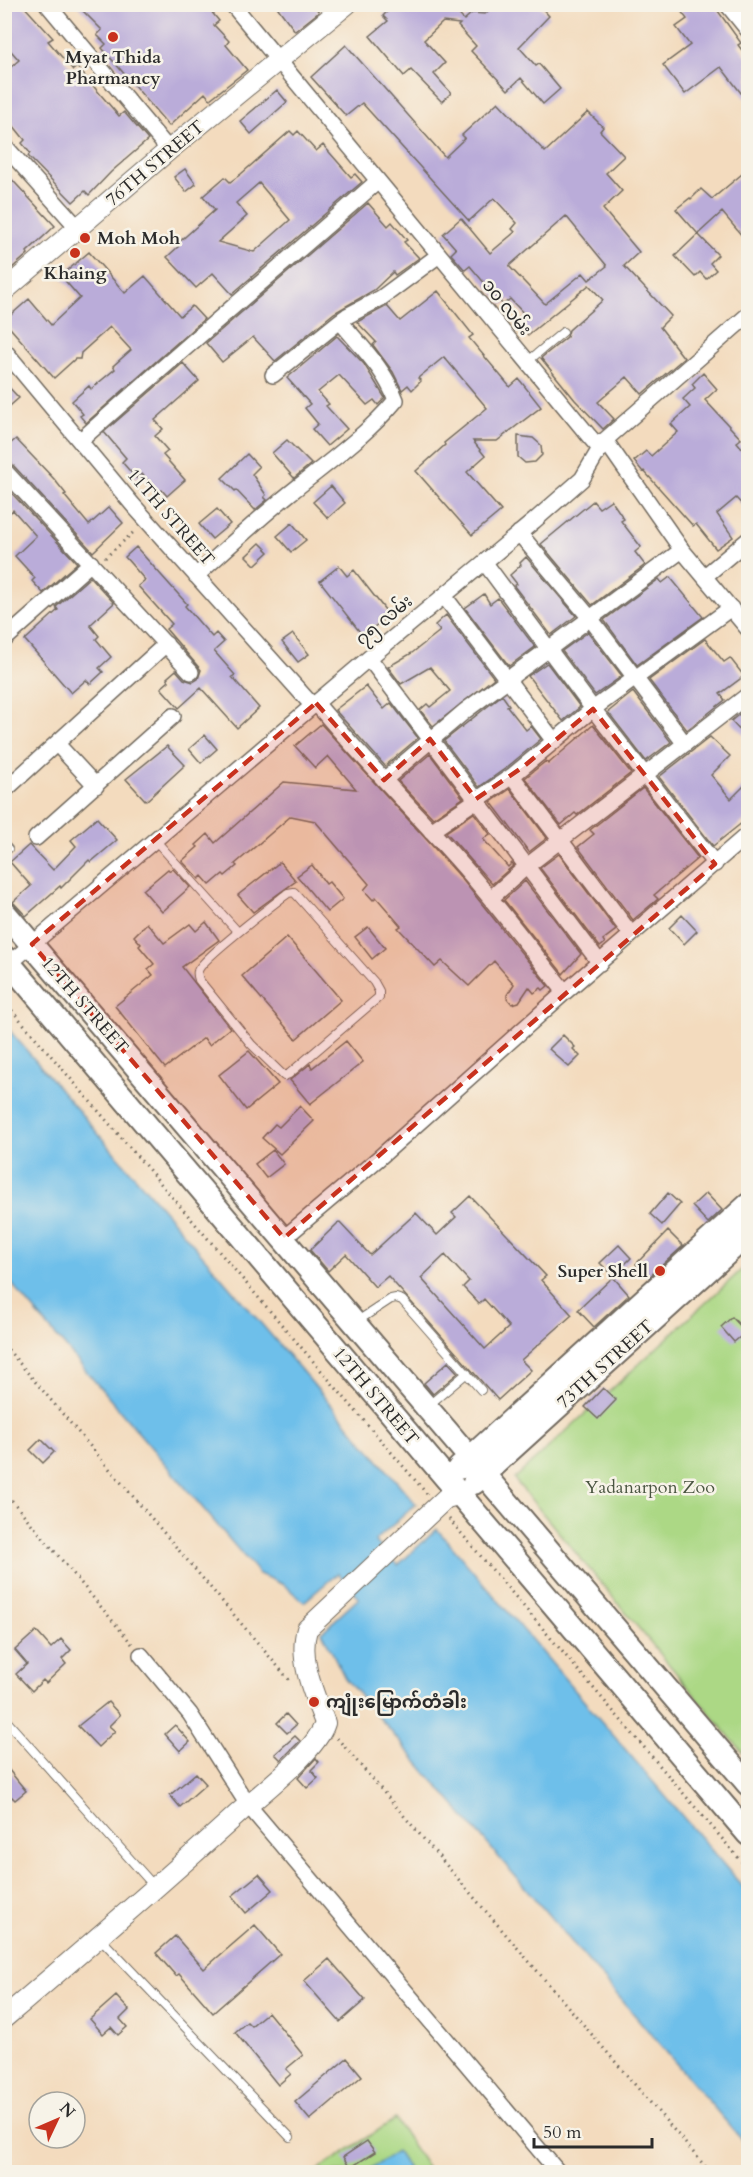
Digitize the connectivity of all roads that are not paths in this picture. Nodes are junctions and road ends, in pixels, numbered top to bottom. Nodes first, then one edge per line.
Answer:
1 (47, 4) edge
2 (232, 4) edge
3 (347, 4) edge
4 (727, 4) edge
5 (748, 30) edge
6 (279, 60) junction
7 (4, 145) edge
8 (169, 150) junction
9 (378, 181) junction
10 (78, 228) junction
11 (439, 255) junction
12 (4, 291) edge
13 (748, 315) edge
14 (340, 321) junction
15 (563, 332) dead end
16 (4, 350) edge
17 (527, 362) junction
18 (273, 375) dead end
19 (81, 440) junction
20 (605, 440) junction
21 (4, 470) edge
22 (519, 533) junction
23 (748, 540) edge
24 (682, 550) junction
25 (485, 563) junction
26 (93, 565) junction
27 (196, 576) junction
28 (705, 576) junction
29 (444, 596) junction
30 (731, 608) junction
31 (590, 618) junction
32 (748, 628) edge
33 (4, 640) edge
34 (166, 644) junction
35 (549, 650) junction
36 (369, 658) junction
37 (191, 672) dead end
38 (636, 678) junction
39 (508, 679) junction
40 (748, 695) edge
41 (314, 704) junction
42 (593, 709) junction
43 (173, 716) dead end
44 (430, 739) junction
45 (554, 741) junction
46 (57, 744) junction
47 (685, 744) junction
48 (645, 775) junction
49 (512, 776) junction
50 (384, 780) junction
51 (7, 784) edge
52 (96, 786) junction
53 (476, 799) junction
54 (431, 831) junction
55 (748, 834) edge
56 (36, 838) dead end
57 (562, 839) junction
58 (155, 840) junction
59 (715, 864) junction
60 (527, 866) junction
61 (491, 898) junction
62 (4, 912) edge
63 (238, 932) junction
64 (631, 934) junction
65 (32, 944) junction
66 (7, 960) edge
67 (600, 963) junction
68 (565, 992) junction
69 (748, 1205) edge
70 (748, 1234) edge
71 (284, 1238) junction
72 (355, 1323) junction
73 (467, 1373) junction
74 (481, 1390) dead end
75 (427, 1407) junction
76 (476, 1466) junction
77 (445, 1498) junction
78 (141, 1655) road end
79 (4, 1718) edge
80 (748, 1784) edge
81 (248, 1805) junction
82 (748, 1834) edge
83 (156, 1888) junction
84 (99, 1937) junction
85 (4, 2018) edge
86 (290, 2137) dead end
87 (558, 2172) edge

1 - 8 street
2 - 6 street, ၁၀ လမ်း
3 - 6 street, 76TH STREET
4 - 5 street
6 - 8 street, 76TH STREET
6 - 9 street, ၁၀ လမ်း
7 - 10 street
8 - 10 street, 76TH STREET
9 - 11 street, ၁၀ လမ်း
9 - 19 street
10 - 12 street, 76TH STREET
11 - 14 street
11 - 17 street, ၁၀ လမ်း
13 - 20 street, ၇၅ လမ်း
14 - 18 street
14 - 27 street
15 - 17 lane
16 - 19 street, 11TH STREET
17 - 20 street, ၁၀ လမ်း
19 - 27 street, 11TH STREET
20 - 22 street, ၇၅ လမ်း
20 - 24 street, ၁၀ လမ်း
21 - 26 street
22 - 25 street, ၇၅ လမ်း
22 - 31 street
23 - 28 street
24 - 28 street, ၁၀ လမ်း
24 - 31 street
25 - 29 street, ၇၅ လမ်း
25 - 35 street
26 - 33 street
26 - 34 street
27 - 41 street, 11TH STREET
28 - 30 street, ၁၀ လမ်း
29 - 36 street, ၇၅ လမ်း
29 - 39 street
30 - 32 street, ၁၀ လမ်း
30 - 38 street
31 - 35 street
31 - 38 street
34 - 37 street
34 - 46 street
35 - 39 street
35 - 42 street
36 - 41 street, ၇၅ လမ်း
36 - 44 street
38 - 42 street
38 - 47 street
39 - 44 street
39 - 45 street
40 - 47 street
41 - 50 street, 11TH STREET
41 - 58 street, ၇၅ လမ်း
42 - 45 street
42 - 48 street
43 - 52 street
44 - 50 street
44 - 53 street
45 - 49 street
46 - 51 street
46 - 52 street
47 - 48 street
48 - 57 street
48 - 59 street
49 - 53 street
49 - 57 street
50 - 54 street, 11TH STREET
52 - 56 street
53 - 54 street
53 - 60 street
54 - 61 street, 11TH STREET
55 - 59 street
57 - 60 street
57 - 64 street
58 - 63 lane
58 - 65 street, ၇၅ လမ်း
59 - 64 street
60 - 61 street
60 - 67 street
61 - 68 street, 11TH STREET
62 - 65 main road, 12TH STREET
63 - 63 lane
64 - 67 street
65 - 66 street, ၇၅ လမ်း
65 - 71 main road, 12TH STREET
66 - 77 main road, 12TH STREET
67 - 68 street
68 - 71 street
69 - 76 main road, 73TH STREET
70 - 76 main road, 73TH STREET
71 - 72 main road, 12TH STREET
72 - 73 lane
72 - 75 main road, 12TH STREET
73 - 74 lane
73 - 75 lane
75 - 76 main road, 12TH STREET
76 - 77 main road
76 - 80 main road, 12TH STREET
77 - 81 street
77 - 82 main road, 12TH STREET
78 - 81 street
79 - 83 lane
81 - 83 street
81 - 87 street
83 - 84 street
84 - 85 street
84 - 86 lane

